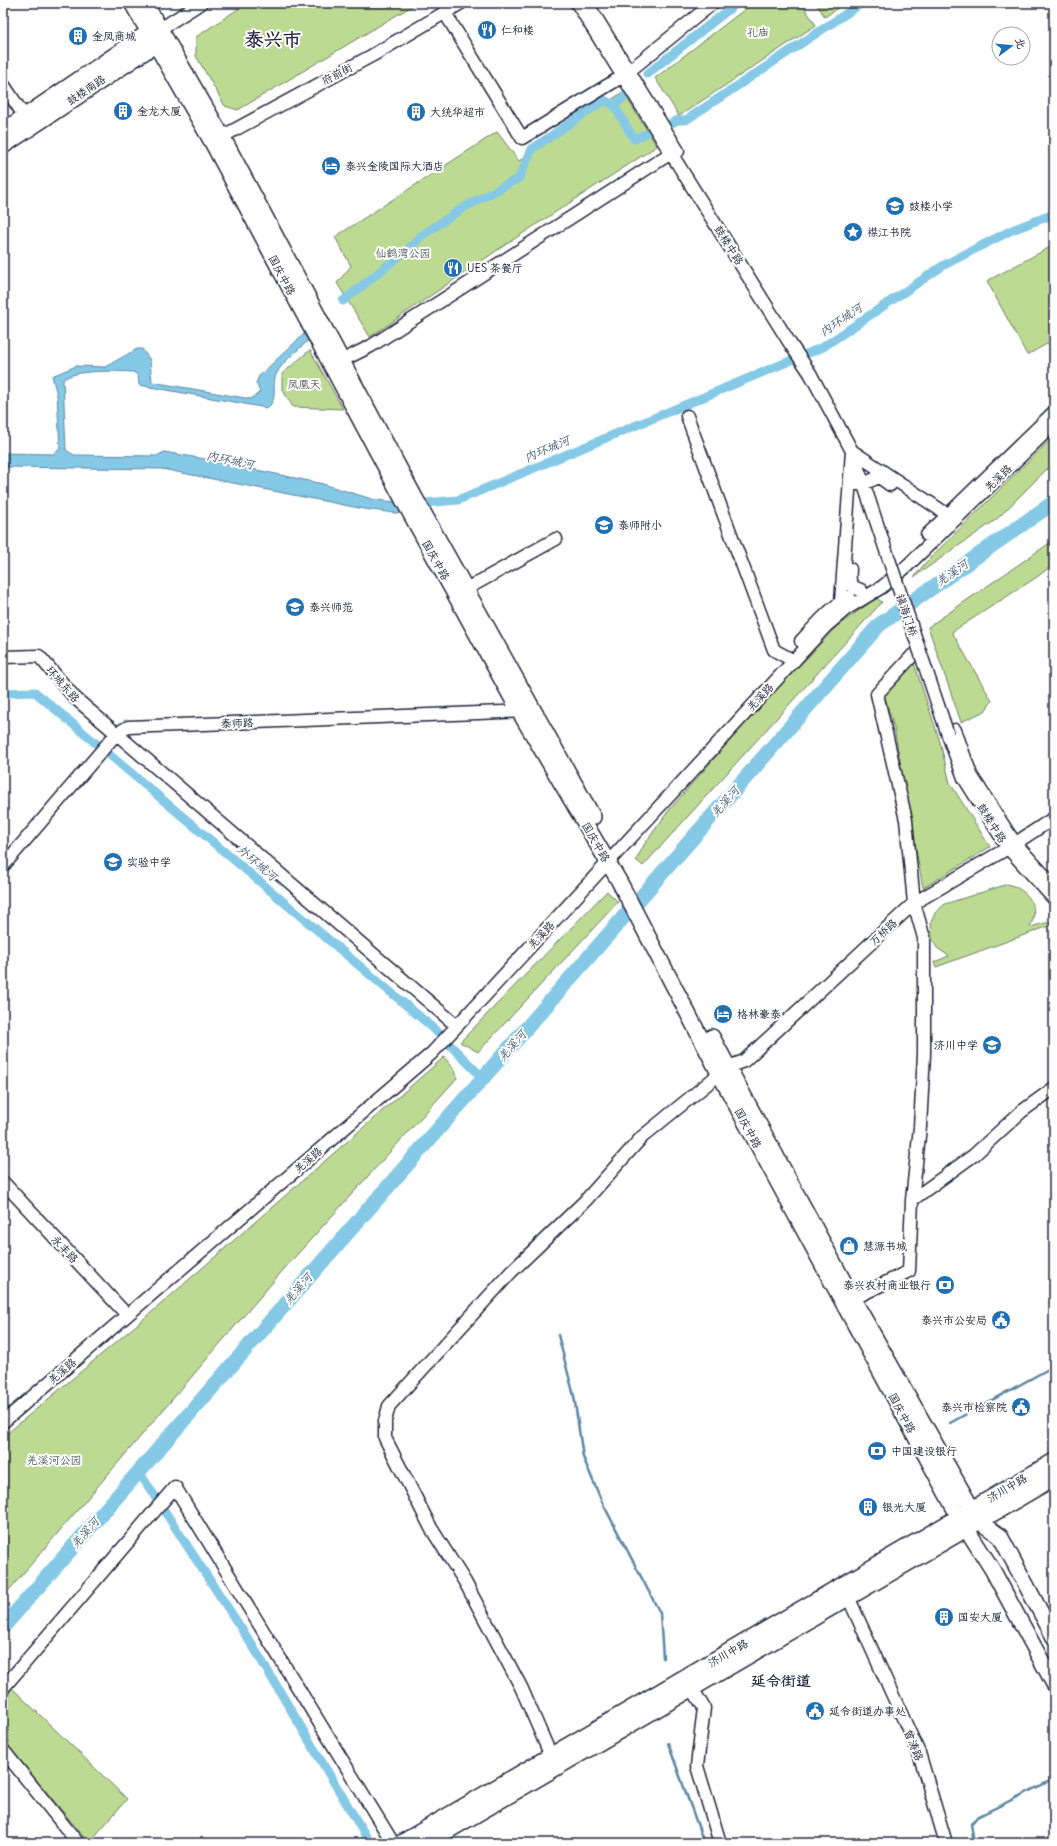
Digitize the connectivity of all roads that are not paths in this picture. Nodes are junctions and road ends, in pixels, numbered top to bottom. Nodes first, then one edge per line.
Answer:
1 (132, 3) edge
2 (145, 3) edge
3 (201, 3) edge
4 (461, 3) edge
5 (577, 3) edge
6 (587, 3) edge
7 (713, 3) edge
8 (445, 13) junction
9 (155, 35) junction
10 (626, 73) junction
11 (3, 84) edge
12 (28, 122) junction
13 (3, 131) edge
14 (217, 139) junction
15 (3, 146) edge
16 (671, 153) junction
17 (803, 357) junction
18 (341, 361) junction
19 (1054, 412) edge
20 (688, 416) dead end
21 (1054, 424) edge
22 (856, 453) junction
23 (868, 488) junction
24 (408, 497) junction
25 (419, 517) junction
26 (948, 520) junction
27 (556, 539) dead end
28 (466, 589) junction
29 (861, 590) junction
30 (843, 605) junction
31 (913, 655) dead end
32 (3, 657) edge
33 (790, 659) junction
34 (527, 711) junction
35 (951, 732) joint
36 (113, 738) junction
37 (1054, 818) edge
38 (1011, 846) junction
39 (609, 855) junction
40 (3, 866) edge
41 (1054, 886) edge
42 (1054, 899) edge
43 (914, 903) junction
44 (457, 1026) junction
45 (724, 1071) junction
46 (1054, 1088) edge
47 (3, 1182) edge
48 (912, 1200) junction
49 (853, 1299) junction
50 (127, 1315) junction
51 (3, 1422) edge
52 (1054, 1461) edge
53 (1054, 1478) edge
54 (976, 1516) junction
55 (962, 1523) junction
56 (845, 1591) junction
57 (1054, 1636) edge
58 (1054, 1684) edge
59 (3, 1688) edge
60 (692, 1688) junction
61 (3, 1750) edge
62 (554, 1762) junction
63 (78, 1843) edge
64 (393, 1843) edge
65 (401, 1843) edge
66 (427, 1843) edge
67 (720, 1843) edge
68 (946, 1843) edge

1 - 9 main road, 国庆中路
2 - 9 main road, 国庆中路
3 - 9 street, 鼓楼南路
4 - 8 street, 府前街
5 - 10 street, 鼓楼中路
6 - 10 street
7 - 10 street
8 - 10 street
8 - 14 street, 府前街
9 - 12 main road, 鼓楼南路
9 - 14 main road, 国庆中路
10 - 16 street, 鼓楼中路
10 - 17 street
11 - 12 street
12 - 13 main road, 鼓楼南路
12 - 15 main road, 鼓楼南路
14 - 18 main road, 国庆中路
14 - 24 main road, 国庆中路
16 - 17 street, 鼓楼中路
16 - 18 street
17 - 22 street, 镇海门桥
18 - 24 main road, 国庆中路
19 - 26 street, 羌溪路
20 - 33 street
21 - 26 street, 羌溪路
22 - 23 street, 镇海门桥
22 - 26 street
22 - 30 street
23 - 26 street
23 - 29 street
23 - 35 street, 镇海门桥, bridge
24 - 25 main road, 国庆中路
25 - 28 main road, 国庆中路
25 - 34 main road, 国庆中路
26 - 29 street, 羌溪路
26 - 30 street, 羌溪路
27 - 28 street
28 - 34 main road, 国庆中路
29 - 30 street, 羌溪路
30 - 33 street, 羌溪路
31 - 43 street
32 - 36 street, 环城东路
33 - 39 street, 羌溪路
34 - 36 street, 泰师路
34 - 39 main road, 国庆中路
35 - 38 street, 鼓楼中路
36 - 40 street, 泰师路
36 - 44 street
37 - 38 street, 万桥路
38 - 41 street
38 - 42 street, 鼓楼中路
38 - 43 street, 万桥路
39 - 44 street, 羌溪路
39 - 45 main road, 国庆中路
43 - 45 street, 万桥路
43 - 48 street
44 - 50 street, 羌溪路
45 - 49 main road, 国庆中路
45 - 55 main road, 国庆中路
45 - 62 street, 万桥路
46 - 48 street
47 - 50 street, 永丰路
48 - 49 street
49 - 54 main road, 国庆中路
50 - 51 street, 羌溪路
52 - 54 main road, 济川中路
53 - 54 main road, 济川中路
54 - 55 main road, 济川中路
54 - 57 main road
55 - 56 main road, 济川中路
55 - 58 main road, 国庆中路
56 - 60 main road, 济川中路
56 - 62 main road, 济川中路
56 - 68 street, 曾涛路
59 - 64 street
60 - 62 main road, 济川中路
60 - 67 street
61 - 63 street
62 - 65 main road, 济川中路
62 - 66 main road, 济川中路

